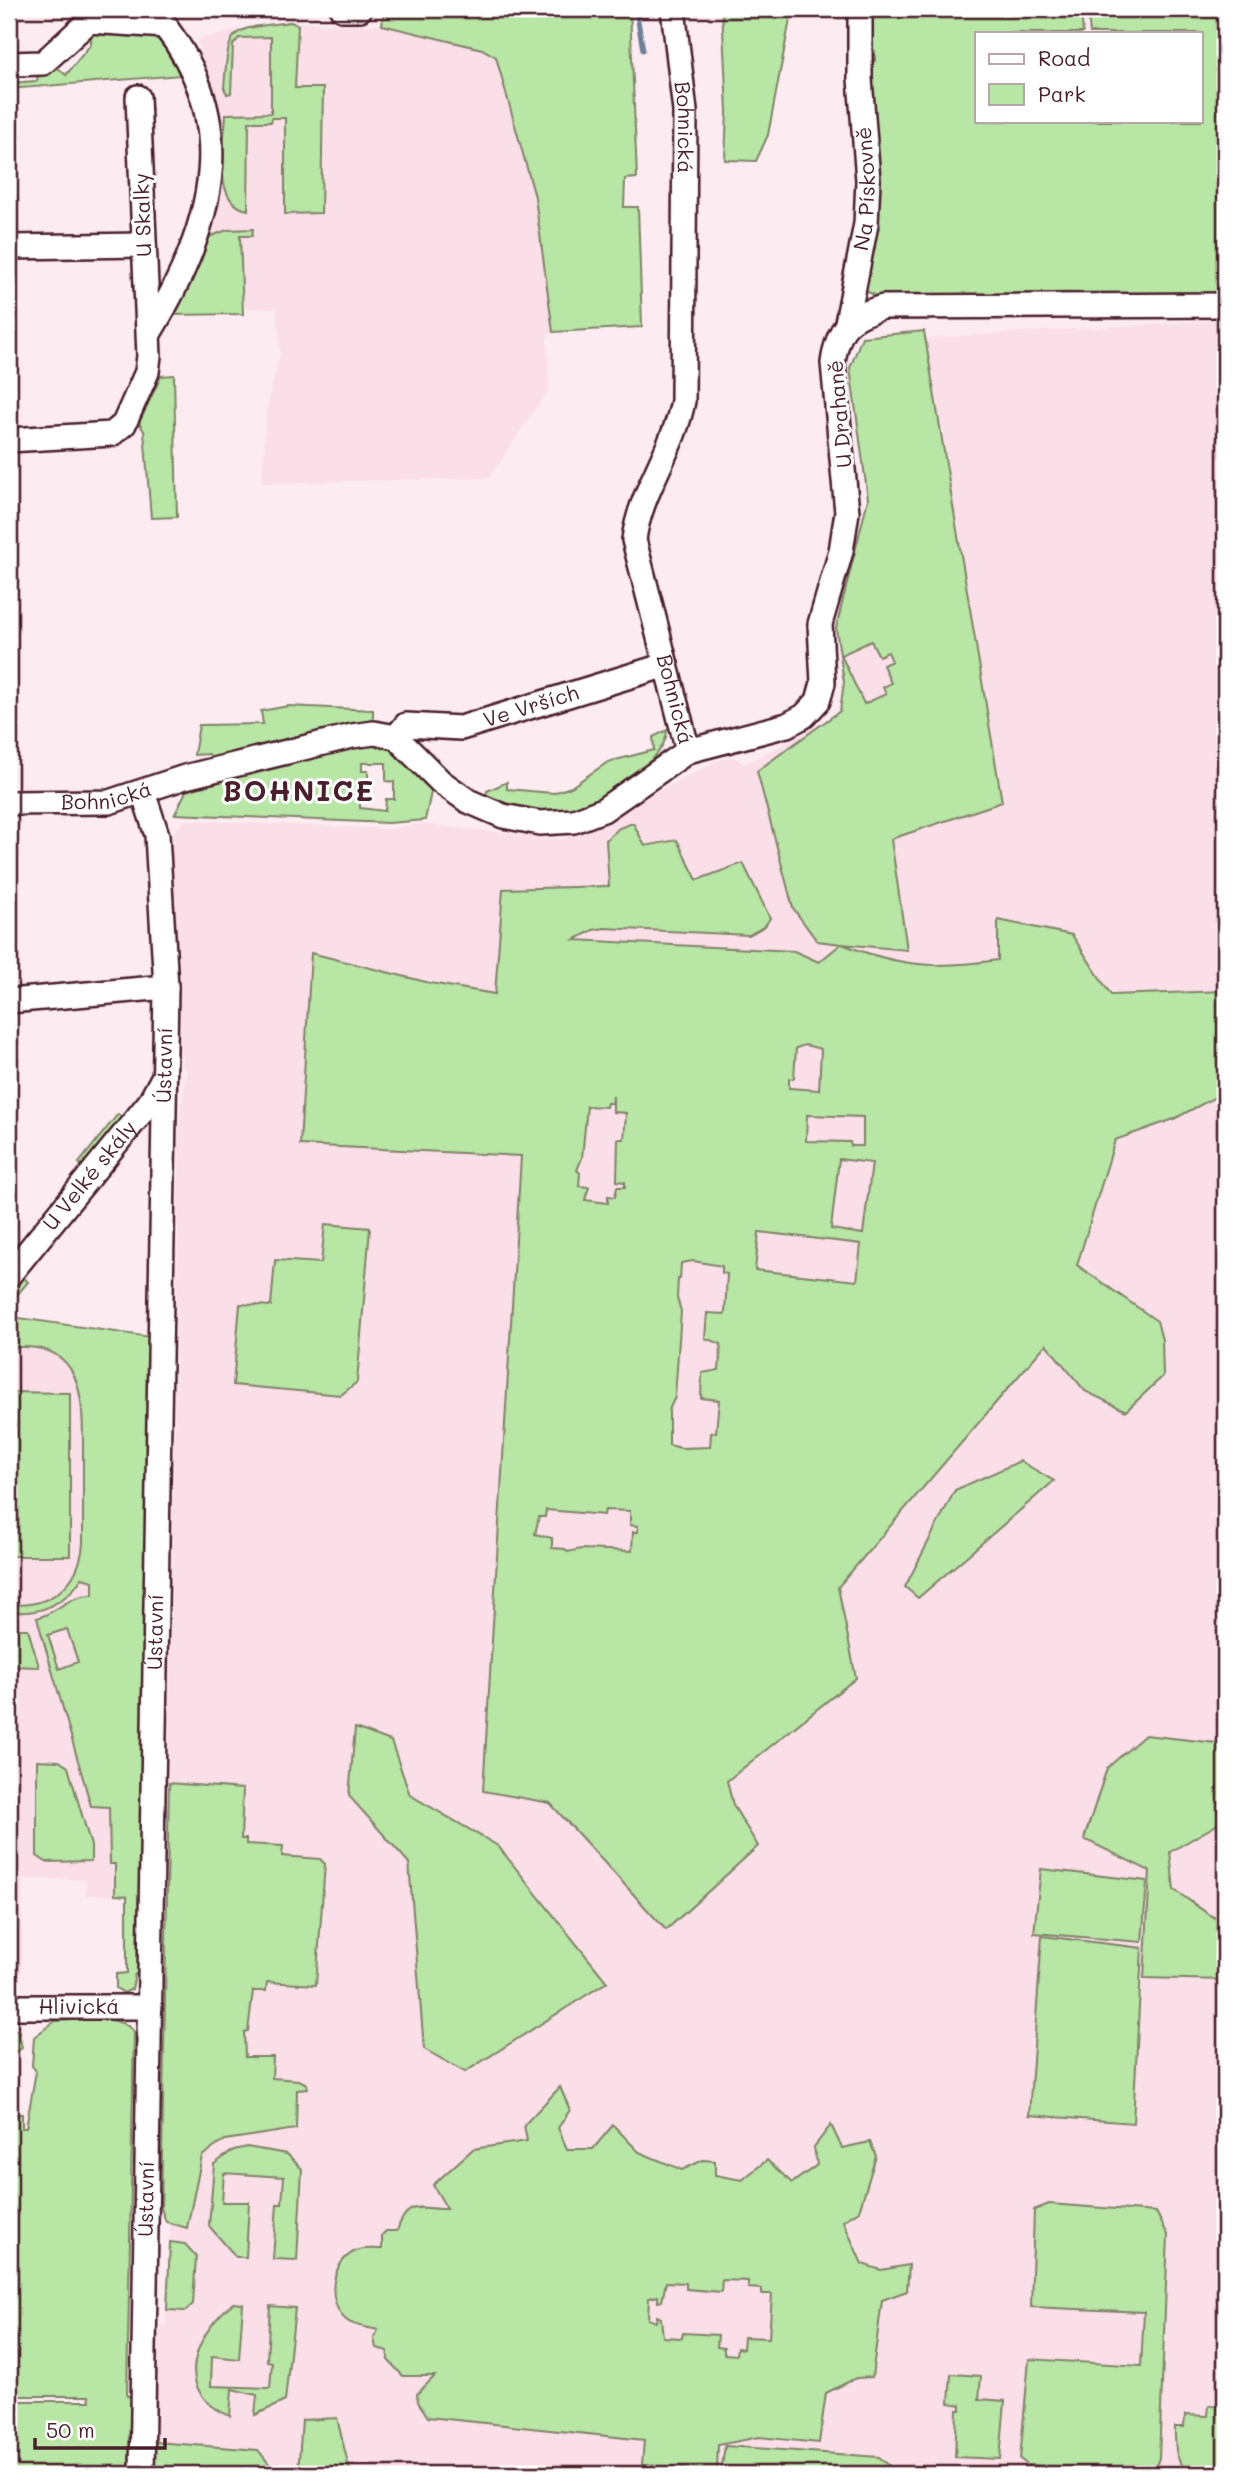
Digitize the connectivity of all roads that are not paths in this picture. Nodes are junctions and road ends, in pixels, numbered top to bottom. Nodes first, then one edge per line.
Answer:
1 (149, 9) edge
2 (342, 9) edge
3 (360, 9) edge
4 (673, 9) edge
5 (860, 9) edge
6 (94, 15) edge
7 (166, 26) junction
8 (9, 64) edge
9 (138, 97) dead end
10 (144, 245) junction
11 (9, 247) edge
12 (1225, 305) edge
13 (846, 323) junction
14 (150, 332) junction
15 (9, 440) edge
16 (666, 665) junction
17 (396, 737) junction
18 (688, 751) junction
19 (143, 792) junction
20 (9, 803) edge
21 (166, 988) junction
22 (9, 1001) edge
23 (166, 1073) junction
24 (9, 1275) edge
25 (9, 2007) edge
26 (150, 2007) junction
27 (142, 2474) edge

1 - 7 street, U Skalky
2 - 3 street
4 - 16 street, Bohnická
5 - 13 street, Na Pískovně
6 - 7 street
6 - 8 street
7 - 14 street, U Skalky
9 - 10 street, U Skalky
10 - 11 street
10 - 14 street, U Skalky
12 - 13 street
13 - 18 street, U Drahaně
14 - 15 street, U Skalky
16 - 17 street, Ve Vrších
16 - 18 street, Bohnická
17 - 18 street, Bohnická
17 - 19 street, Bohnická
19 - 20 street, Bohnická
19 - 21 street, Ústavní
21 - 22 street
21 - 23 street, Ústavní
23 - 24 street, U Velké skály
23 - 26 street, Ústavní
25 - 26 street, Hlivická
26 - 27 street, Ústavní

